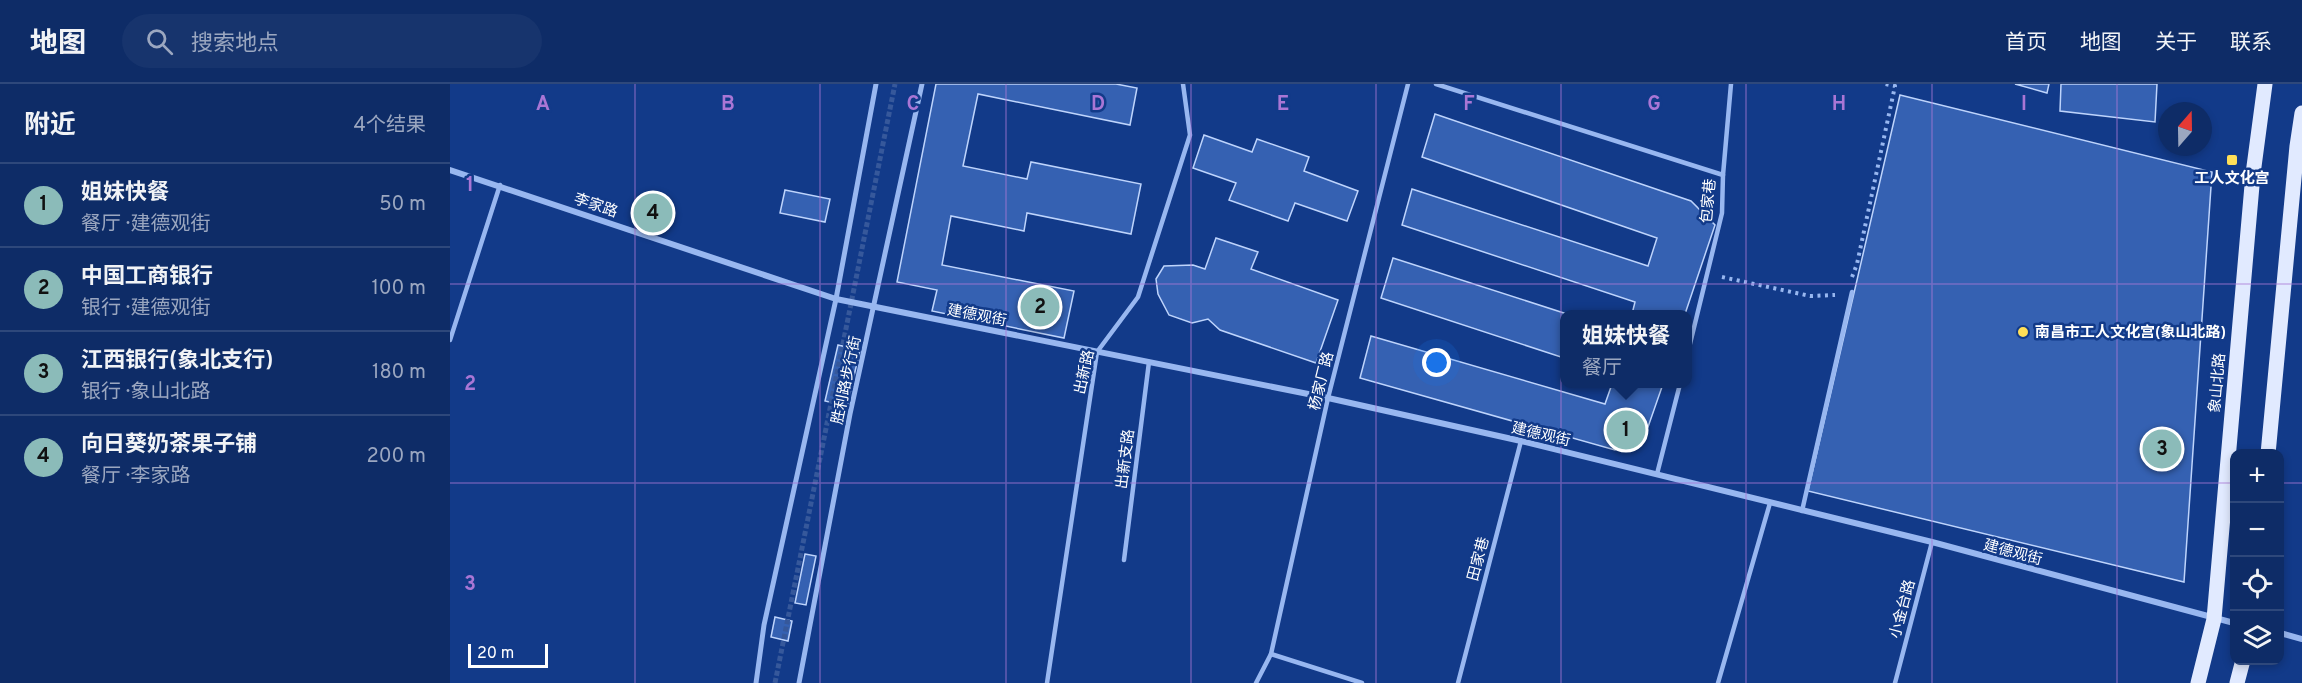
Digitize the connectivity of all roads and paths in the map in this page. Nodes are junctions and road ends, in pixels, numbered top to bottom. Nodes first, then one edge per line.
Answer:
1 (876, 84) edge
2 (922, 84) edge
3 (1183, 84) edge
4 (1408, 84) edge
5 (1436, 84) edge
6 (1731, 84) edge
7 (1886, 84) edge
8 (2265, 84) edge
9 (2302, 113) edge
10 (2299, 146) edge
11 (450, 170) edge
12 (1723, 175) junction
13 (500, 185) junction
14 (1707, 274) junction
15 (1851, 281) dead end
16 (1852, 292) dead end
17 (1842, 293) dead end
18 (836, 299) junction
19 (874, 307) junction
20 (1692, 336) edge
21 (450, 340) edge
22 (1097, 352) junction
23 (1149, 362) junction
24 (1679, 388) edge
25 (1328, 398) junction
26 (1521, 441) junction
27 (2268, 449) edge
28 (1657, 474) junction
29 (1770, 503) junction
30 (1802, 511) junction
31 (1932, 542) junction
32 (1125, 560) dead end
33 (2214, 619) junction
34 (2230, 622) edge
35 (2284, 634) edge
36 (2302, 639) edge
37 (1271, 654) junction
38 (2242, 665) edge
39 (756, 683) edge
40 (799, 683) edge
41 (1047, 683) edge
42 (1256, 683) edge
43 (1362, 683) edge
44 (1458, 683) edge
45 (1718, 683) edge
46 (1895, 683) edge
47 (2198, 683) edge
48 (2237, 683) edge

1 - 18 street, 胜利路步行街
2 - 19 street, 胜利路步行街
3 - 22 lane, 出新路
4 - 25 lane, 杨家厂路
5 - 12 lane
6 - 12 lane, 包家巷
7 - 15 path
8 - 33 main road, 象山北路
9 - 10 main road
10 - 27 main road
11 - 13 street, 李家路
12 - 14 lane, 包家巷
13 - 18 street, 李家路
13 - 21 lane
14 - 17 path
14 - 20 lane, 包家巷
16 - 30 lane
18 - 19 street, 建德观街
18 - 39 street, 胜利路步行街
19 - 22 street, 建德观街
19 - 40 street, 胜利路步行街
22 - 23 street, 建德观街
22 - 41 lane, 出新路
23 - 25 street, 建德观街
23 - 32 lane, 出新支路
24 - 28 lane
25 - 26 street, 建德观街
25 - 37 lane, 杨家厂路
26 - 28 street, 建德观街
26 - 44 lane, 田家巷
28 - 29 street, 建德观街
29 - 30 street, 建德观街
29 - 45 lane
30 - 31 street, 建德观街
31 - 33 street, 建德观街
31 - 46 lane, 小金台路
33 - 34 street, 建德观街
33 - 47 main road, 象山北路
35 - 36 street
37 - 42 lane, 杨家厂路
37 - 43 lane
38 - 48 main road

